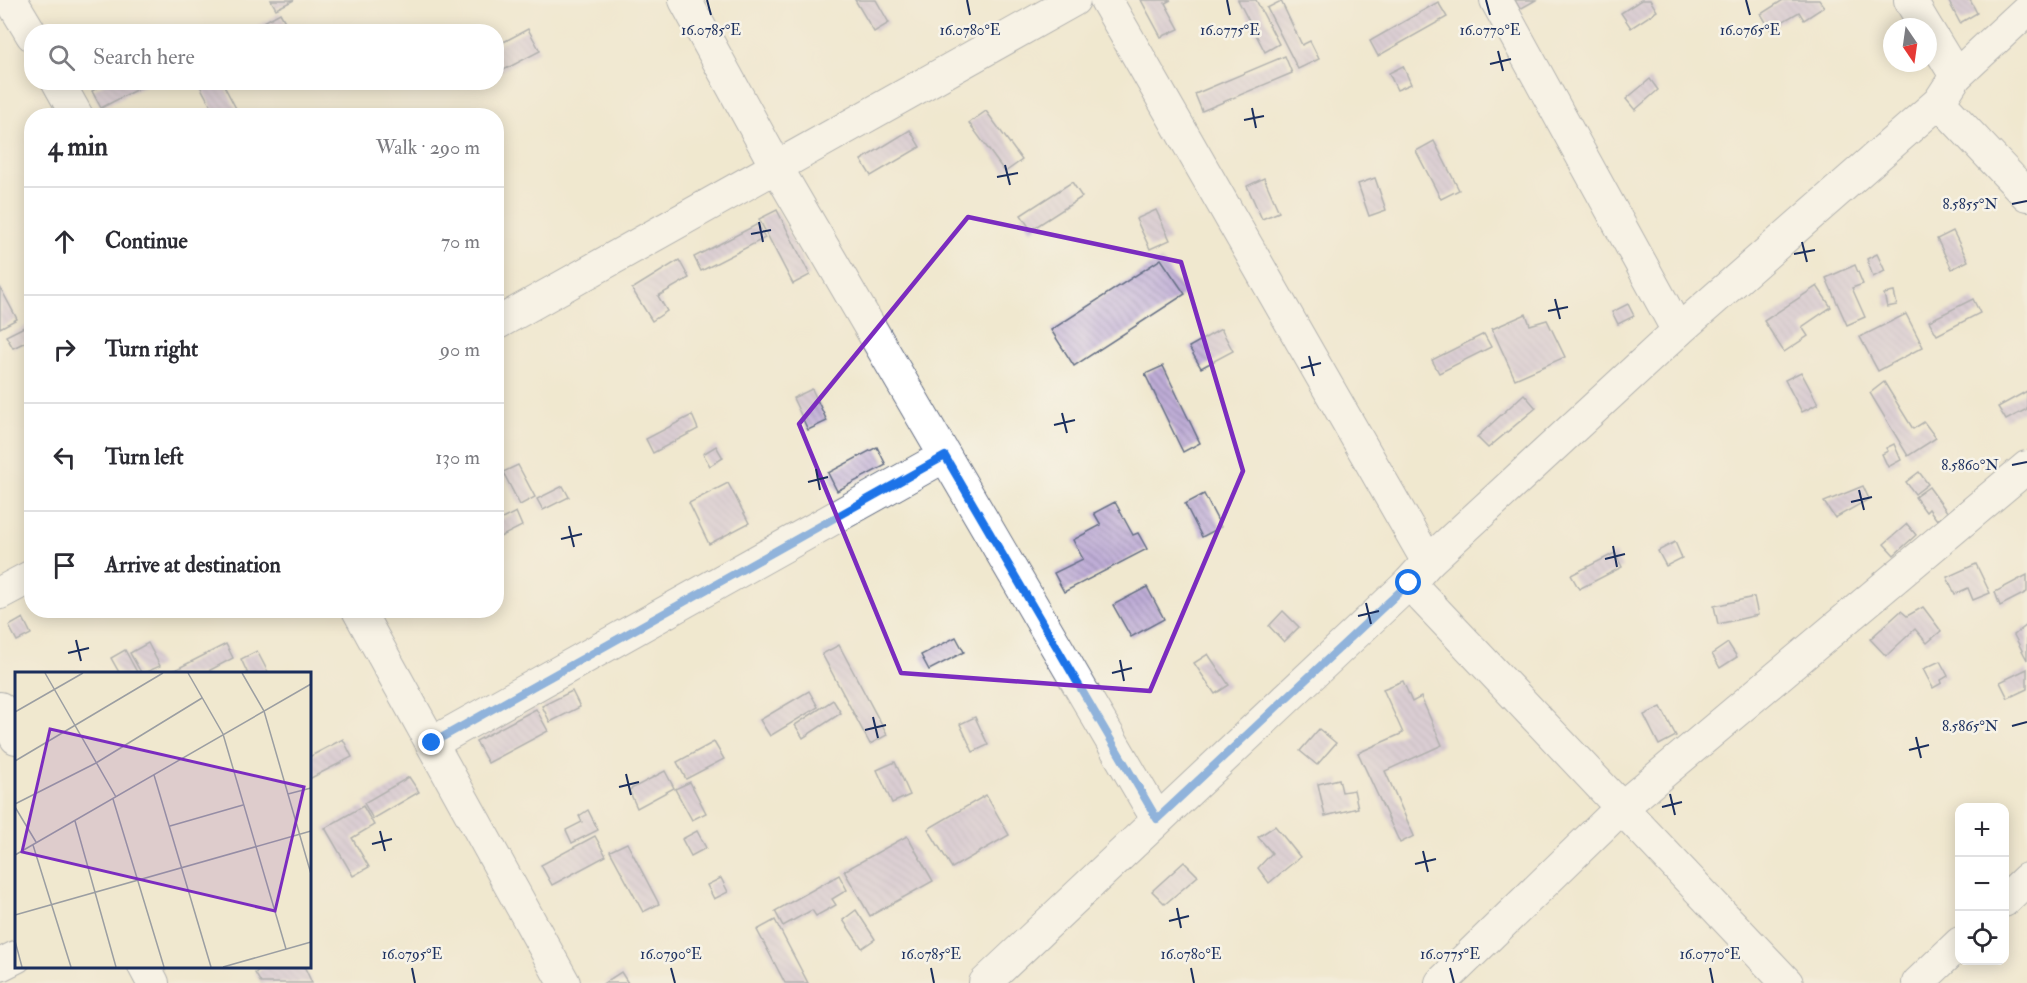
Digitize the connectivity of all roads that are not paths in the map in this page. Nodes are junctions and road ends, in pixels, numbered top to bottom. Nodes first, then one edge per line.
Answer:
1 (11, 0) edge
2 (685, 0) edge
3 (1074, 0) edge
4 (1106, 0) edge
5 (1496, 0) edge
6 (1910, 0) edge
7 (2027, 10) edge
8 (1921, 18) edge
9 (25, 24) edge
10 (1937, 45) edge
11 (1956, 76) junction
12 (62, 90) edge
13 (1939, 102) junction
14 (73, 108) edge
15 (777, 168) junction
16 (2027, 195) edge
17 (504, 320) edge
18 (1678, 331) junction
19 (945, 456) junction
20 (2027, 466) edge
21 (1418, 573) junction
22 (24, 580) edge
23 (0, 593) edge
24 (362, 618) edge
25 (0, 708) edge
26 (15, 736) edge
27 (432, 743) junction
28 (1621, 808) junction
29 (1157, 819) junction
30 (2027, 879) edge
31 (2009, 896) edge
32 (1955, 947) edge
33 (15, 958) edge
34 (0, 965) edge
35 (145, 968) edge
36 (153, 983) edge
37 (564, 983) edge
38 (985, 983) edge
39 (1441, 983) edge
40 (1787, 983) edge
41 (1918, 983) edge

1 - 9 street
2 - 15 street
3 - 15 street
4 - 21 street
5 - 18 street
6 - 8 street
7 - 11 street
10 - 11 street
11 - 13 street
12 - 14 street
13 - 16 street
13 - 18 street
15 - 17 street
15 - 19 street
18 - 21 street
19 - 27 street
19 - 29 street
20 - 28 street
21 - 28 street
21 - 29 street
22 - 23 street
24 - 27 street
25 - 26 street
27 - 37 street
28 - 39 street
28 - 40 street
29 - 38 street
30 - 31 street
32 - 41 street
33 - 34 street
35 - 36 street

